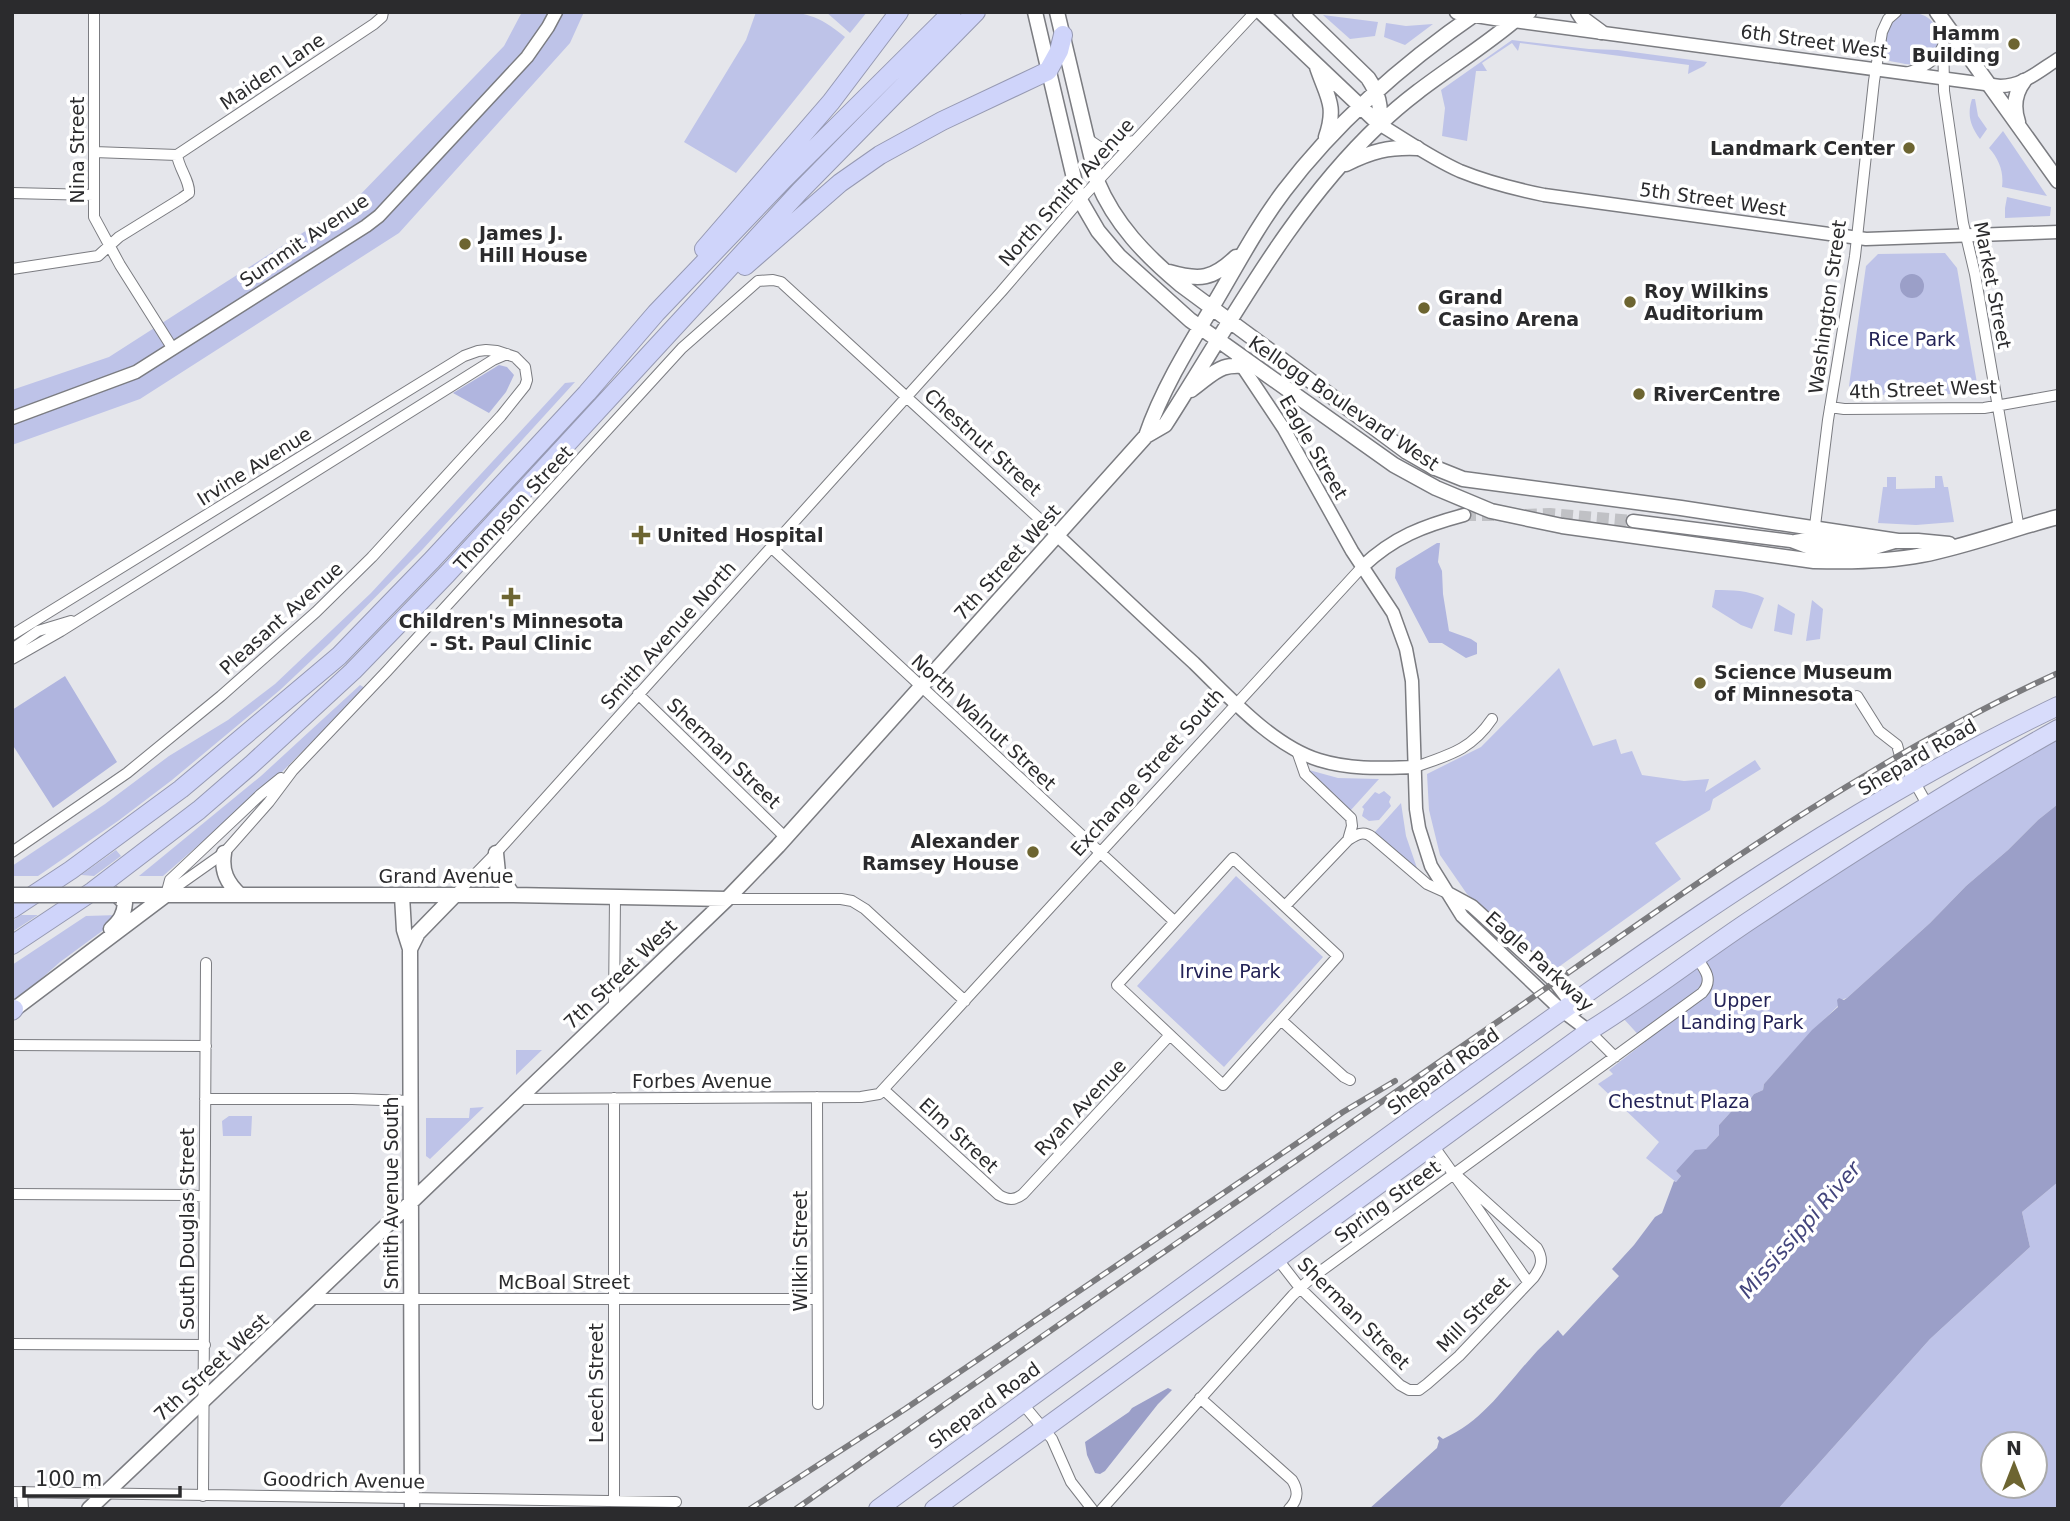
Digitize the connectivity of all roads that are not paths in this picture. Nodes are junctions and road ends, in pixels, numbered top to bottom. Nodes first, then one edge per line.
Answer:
1 (94, 12) edge
2 (383, 12) edge
3 (556, 12) edge
4 (899, 12) edge
5 (952, 12) edge
6 (976, 12) edge
7 (988, 12) edge
8 (1035, 12) edge
9 (1057, 12) edge
10 (1255, 12) edge
11 (1261, 12) edge
12 (1300, 12) edge
13 (1457, 12) edge
14 (1529, 12) edge
15 (1578, 12) edge
16 (1896, 12) edge
17 (1476, 14) edge
18 (1940, 17) edge
19 (1514, 21) junction
20 (1601, 32) junction
21 (1063, 35) junction
22 (1943, 46) junction
23 (2058, 59) edge
24 (926, 64) junction
25 (1316, 66) junction
26 (1876, 70) junction
27 (1048, 71) junction
28 (1903, 74) junction
29 (1944, 78) junction
30 (2024, 81) junction
31 (1987, 84) junction
32 (1376, 91) junction
33 (1360, 105) junction
34 (1379, 124) junction
35 (2021, 130) junction
36 (1086, 138) junction
37 (1134, 141) junction
38 (1323, 146) junction
39 (1417, 148) junction
40 (94, 152) junction
41 (177, 155) junction
42 (1335, 169) junction
43 (1097, 181) junction
44 (2058, 181) edge
45 (12, 193) edge
46 (94, 195) junction
47 (1080, 200) junction
48 (2058, 232) edge
49 (1966, 236) junction
50 (1856, 238) junction
51 (109, 245) junction
52 (1245, 249) junction
53 (12, 269) edge
54 (1165, 271) junction
55 (766, 280) joint
56 (712, 286) junction
57 (1213, 307) junction
58 (656, 313) junction
59 (1230, 320) junction
60 (1200, 327) junction
61 (1224, 344) junction
62 (173, 349) junction
63 (507, 354) junction
64 (1248, 366) junction
65 (1184, 395) junction
66 (2058, 395) edge
67 (905, 397) junction
68 (1997, 406) junction
69 (1830, 407) junction
70 (12, 418) edge
71 (1146, 436) junction
72 (1464, 515) tunnel mouth
73 (2058, 517) edge
74 (1633, 522) tunnel mouth
75 (2019, 528) junction
76 (1057, 536) junction
77 (1813, 538) junction
78 (1959, 545) junction
79 (771, 547) junction
80 (1897, 558) junction
81 (1363, 566) junction
82 (77, 620) junction
83 (27, 632) junction
84 (12, 635) edge
85 (12, 649) edge
86 (12, 659) edge
87 (920, 687) junction
88 (638, 694) junction
89 (1857, 696) dead end
90 (1236, 703) junction
91 (2058, 706) edge
92 (1492, 719) dead end
93 (2058, 729) edge
94 (1297, 751) junction
95 (1415, 767) junction
96 (293, 770) junction
97 (1916, 781) junction
98 (1928, 806) junction
99 (786, 838) junction
100 (1348, 840) junction
101 (12, 852) edge
102 (1100, 852) junction
103 (224, 853) junction
104 (496, 853) junction
105 (1447, 893) junction
106 (12, 895) edge
107 (117, 895) junction
108 (166, 895) junction
109 (240, 895) junction
110 (455, 895) junction
111 (513, 895) junction
112 (402, 896) junction
113 (615, 897) junction
114 (727, 899) junction
115 (1285, 906) junction
116 (12, 909) edge
117 (1174, 921) junction
118 (12, 945) edge
119 (410, 949) junction
120 (85, 955) junction
121 (1696, 957) junction
122 (206, 963) dead end
123 (965, 1001) junction
124 (614, 1006) junction
125 (1567, 1006) junction
126 (13, 1010) edge
127 (1281, 1020) junction
128 (1589, 1031) junction
129 (1169, 1036) junction
130 (12, 1045) edge
131 (206, 1046) junction
132 (1615, 1057) junction
133 (1350, 1080) dead end
134 (884, 1090) junction
135 (817, 1097) junction
136 (614, 1098) junction
137 (205, 1099) junction
138 (518, 1099) junction
139 (410, 1101) junction
140 (1432, 1144) junction
141 (1454, 1173) junction
142 (12, 1194) edge
143 (204, 1197) junction
144 (1014, 1200) joint
145 (411, 1201) junction
146 (1276, 1257) junction
147 (1528, 1282) junction
148 (1300, 1288) junction
149 (310, 1299) junction
150 (614, 1299) junction
151 (817, 1299) junction
152 (410, 1300) junction
153 (12, 1344) edge
154 (205, 1345) junction
155 (1409, 1390) joint
156 (1200, 1398) junction
157 (203, 1402) junction
158 (1022, 1403) junction
159 (818, 1404) dead end
160 (1043, 1428) junction
161 (17, 1492) edge
162 (104, 1494) junction
163 (203, 1496) junction
164 (614, 1500) junction
165 (676, 1502) dead end
166 (411, 1504) edge
167 (23, 1509) edge
168 (89, 1509) edge
169 (878, 1509) edge
170 (934, 1509) edge
171 (1092, 1509) edge
172 (1102, 1509) edge
173 (1289, 1509) edge

1 - 40 street, Nina Street
2 - 41 street, Maiden Lane
3 - 62 street, Summit Avenue
4 - 58 highway
5 - 58 highway
6 - 24 highway
7 - 24 highway
8 - 27 main road, Kellogg Boulevard West
9 - 21 main road, Kellogg Boulevard West
10 - 37 street, North Smith Avenue
11 - 25 main road
12 - 32 main road
13 - 17 main road, 6th Street West
14 - 19 main road, 7th Street West
15 - 20 main road
16 - 26 street, Washington Street
17 - 19 main road, 6th Street West
17 - 32 main road, 7th Street West
18 - 22 street, Market Street
18 - 31 main road
19 - 20 street, 6th Street West
19 - 34 main road, 7th Street West
20 - 26 street, 6th Street West
21 - 27 highway
21 - 36 main road, Kellogg Boulevard West
22 - 28 street
22 - 29 street, Market Street
23 - 30 street, 6th Street West
24 - 56 highway
25 - 33 main road
25 - 38 main road
26 - 28 street, 6th Street West
26 - 50 street, Washington Street
27 - 47 main road, Kellogg Boulevard West
27 - 56 highway
28 - 29 street, 6th Street West
29 - 31 street, 6th Street West
29 - 49 street, Market Street
30 - 31 street, 6th Street West
30 - 35 main road
31 - 35 main road
32 - 33 main road, 7th Street West
32 - 34 main road
33 - 34 main road
33 - 38 main road, 7th Street West
34 - 39 street, 5th Street West
34 - 42 main road, 7th Street West
35 - 44 main road
36 - 37 street
36 - 43 main road, Kellogg Boulevard West
37 - 43 street, North Smith Avenue
38 - 52 main road, 7th Street West
39 - 42 main road
39 - 50 street, 5th Street West
40 - 41 street
40 - 46 street, Nina Street
41 - 51 street
42 - 59 main road, 7th Street West
43 - 47 street, North Smith Avenue
43 - 54 main road, Kellogg Boulevard West
45 - 46 street
46 - 51 street, Nina Street
47 - 60 main road, Kellogg Boulevard West
47 - 67 street, North Smith Avenue
48 - 49 street, 5th Street West
49 - 50 street, 5th Street West
49 - 68 street, Market Street
50 - 69 street, Washington Street
51 - 53 street
51 - 62 street, Nina Street
52 - 54 main road
52 - 57 main road, 7th Street West
54 - 57 main road, Kellogg Boulevard West
55 - 67 street, Chestnut Street
55 - 96 street, Thompson Street
56 - 118 highway
57 - 59 main road, Kellogg Boulevard West
57 - 60 main road, 7th Street West
58 - 116 highway
59 - 61 main road, 7th Street West
59 - 77 main road, Kellogg Boulevard West
60 - 61 main road, Kellogg Boulevard West
60 - 71 main road, 7th Street West
61 - 64 main road, Kellogg Boulevard West
61 - 65 main road, 7th Street West
62 - 70 street, Summit Avenue
63 - 82 street, Irvine Avenue
63 - 83 street, Irvine Avenue
63 - 101 street, Pleasant Avenue
64 - 65 main road
64 - 80 main road, Kellogg Boulevard West
64 - 81 street, Eagle Street
65 - 71 main road, 7th Street West
66 - 68 street, 4th Street West
67 - 76 street, Chestnut Street
67 - 79 street, Smith Avenue North
68 - 69 street, 4th Street West
68 - 75 street, Market Street
69 - 77 street, Washington Street
71 - 76 main road, 7th Street West
72 - 81 street, Exchange Street South
73 - 75 main road, Kellogg Boulevard West
74 - 77 street
75 - 78 main road, Kellogg Boulevard West
76 - 87 main road, 7th Street West
76 - 90 street, Chestnut Street
77 - 78 main road, Kellogg Boulevard West
77 - 80 street
78 - 80 main road, Kellogg Boulevard West
79 - 87 street, North Walnut Street
79 - 88 street, Smith Avenue North
81 - 90 street, Exchange Street South
81 - 95 street
82 - 83 street, Irvine Avenue
82 - 86 street, Irvine Avenue
83 - 84 street, Irvine Avenue
83 - 85 street, Irvine Avenue
87 - 99 main road, 7th Street West
87 - 102 street, North Walnut Street
88 - 99 street, Sherman Street
88 - 104 street, Smith Avenue North
89 - 97 street
90 - 94 street, Chestnut Street
90 - 102 street, Exchange Street South
91 - 97 highway, Shepard Road
92 - 95 street, Chestnut Street
93 - 98 highway
94 - 95 street, Chestnut Street
94 - 100 street, Chestnut Street
95 - 105 street
96 - 103 street, Thompson Street
96 - 108 street, Thompson Street
97 - 98 street
97 - 125 highway, Shepard Road
98 - 121 highway
99 - 114 main road, 7th Street West
100 - 105 street
100 - 115 street
102 - 117 street, North Walnut Street
102 - 123 street, Exchange Street South
103 - 108 street, Thompson Street
103 - 109 main road
104 - 110 street, Smith Avenue North
104 - 111 main road
105 - 125 street, Eagle Parkway
106 - 107 main road, Grand Avenue, bridge
107 - 108 main road, Grand Avenue
107 - 120 main road
108 - 109 main road, Grand Avenue
108 - 120 main road
109 - 112 main road, Grand Avenue
110 - 111 main road, Grand Avenue
110 - 112 main road, Grand Avenue
110 - 119 main road
111 - 113 main road, Grand Avenue
112 - 119 main road, Smith Avenue South
113 - 114 main road, Grand Avenue
113 - 124 street
114 - 123 street
114 - 124 main road, 7th Street West
115 - 117 street
115 - 127 street
117 - 129 street
119 - 139 main road, Smith Avenue South
120 - 126 main road
121 - 128 highway
121 - 132 street, Spring Street
122 - 131 street, South Douglas Street
123 - 134 street, Exchange Street South
124 - 138 main road, 7th Street West
125 - 128 street, Eagle Parkway
125 - 158 highway, Shepard Road
127 - 129 street
127 - 133 street
128 - 132 street
128 - 140 highway
129 - 144 street, Ryan Avenue
130 - 131 street
131 - 137 street, South Douglas Street
132 - 141 street, Spring Street
134 - 135 street, Forbes Avenue
134 - 144 street, Elm Street
135 - 136 street, Forbes Avenue
135 - 151 street, Wilkin Street
136 - 138 street, Forbes Avenue
136 - 150 street, Leech Street
137 - 139 street
137 - 143 street, South Douglas Street
138 - 145 main road, 7th Street West
139 - 145 main road, Smith Avenue South
140 - 141 street
140 - 146 highway
141 - 147 street
141 - 147 street
141 - 148 street, Spring Street
142 - 143 street
143 - 154 street, South Douglas Street
145 - 149 main road, 7th Street West
145 - 152 main road, Smith Avenue South
146 - 148 street, Sherman Street
146 - 160 highway
147 - 155 street, Mill Street
148 - 155 street, Sherman Street
148 - 156 street, Spring Street
149 - 152 street, McBoal Street
149 - 157 main road, 7th Street West
150 - 151 street, McBoal Street
150 - 152 street, McBoal Street
150 - 164 street, Leech Street
151 - 159 street, Wilkin Street
152 - 166 main road, Smith Avenue South
153 - 154 street
154 - 157 street, South Douglas Street
156 - 172 street, Spring Street
156 - 173 street
157 - 162 main road, 7th Street West
157 - 163 street, South Douglas Street
158 - 160 street
158 - 169 highway, Shepard Road
160 - 170 highway
160 - 171 street
161 - 162 street, Goodrich Avenue
161 - 167 street
162 - 163 street, Goodrich Avenue
162 - 168 main road, 7th Street West
163 - 166 street, Goodrich Avenue
164 - 165 street, Goodrich Avenue
164 - 166 street, Goodrich Avenue

